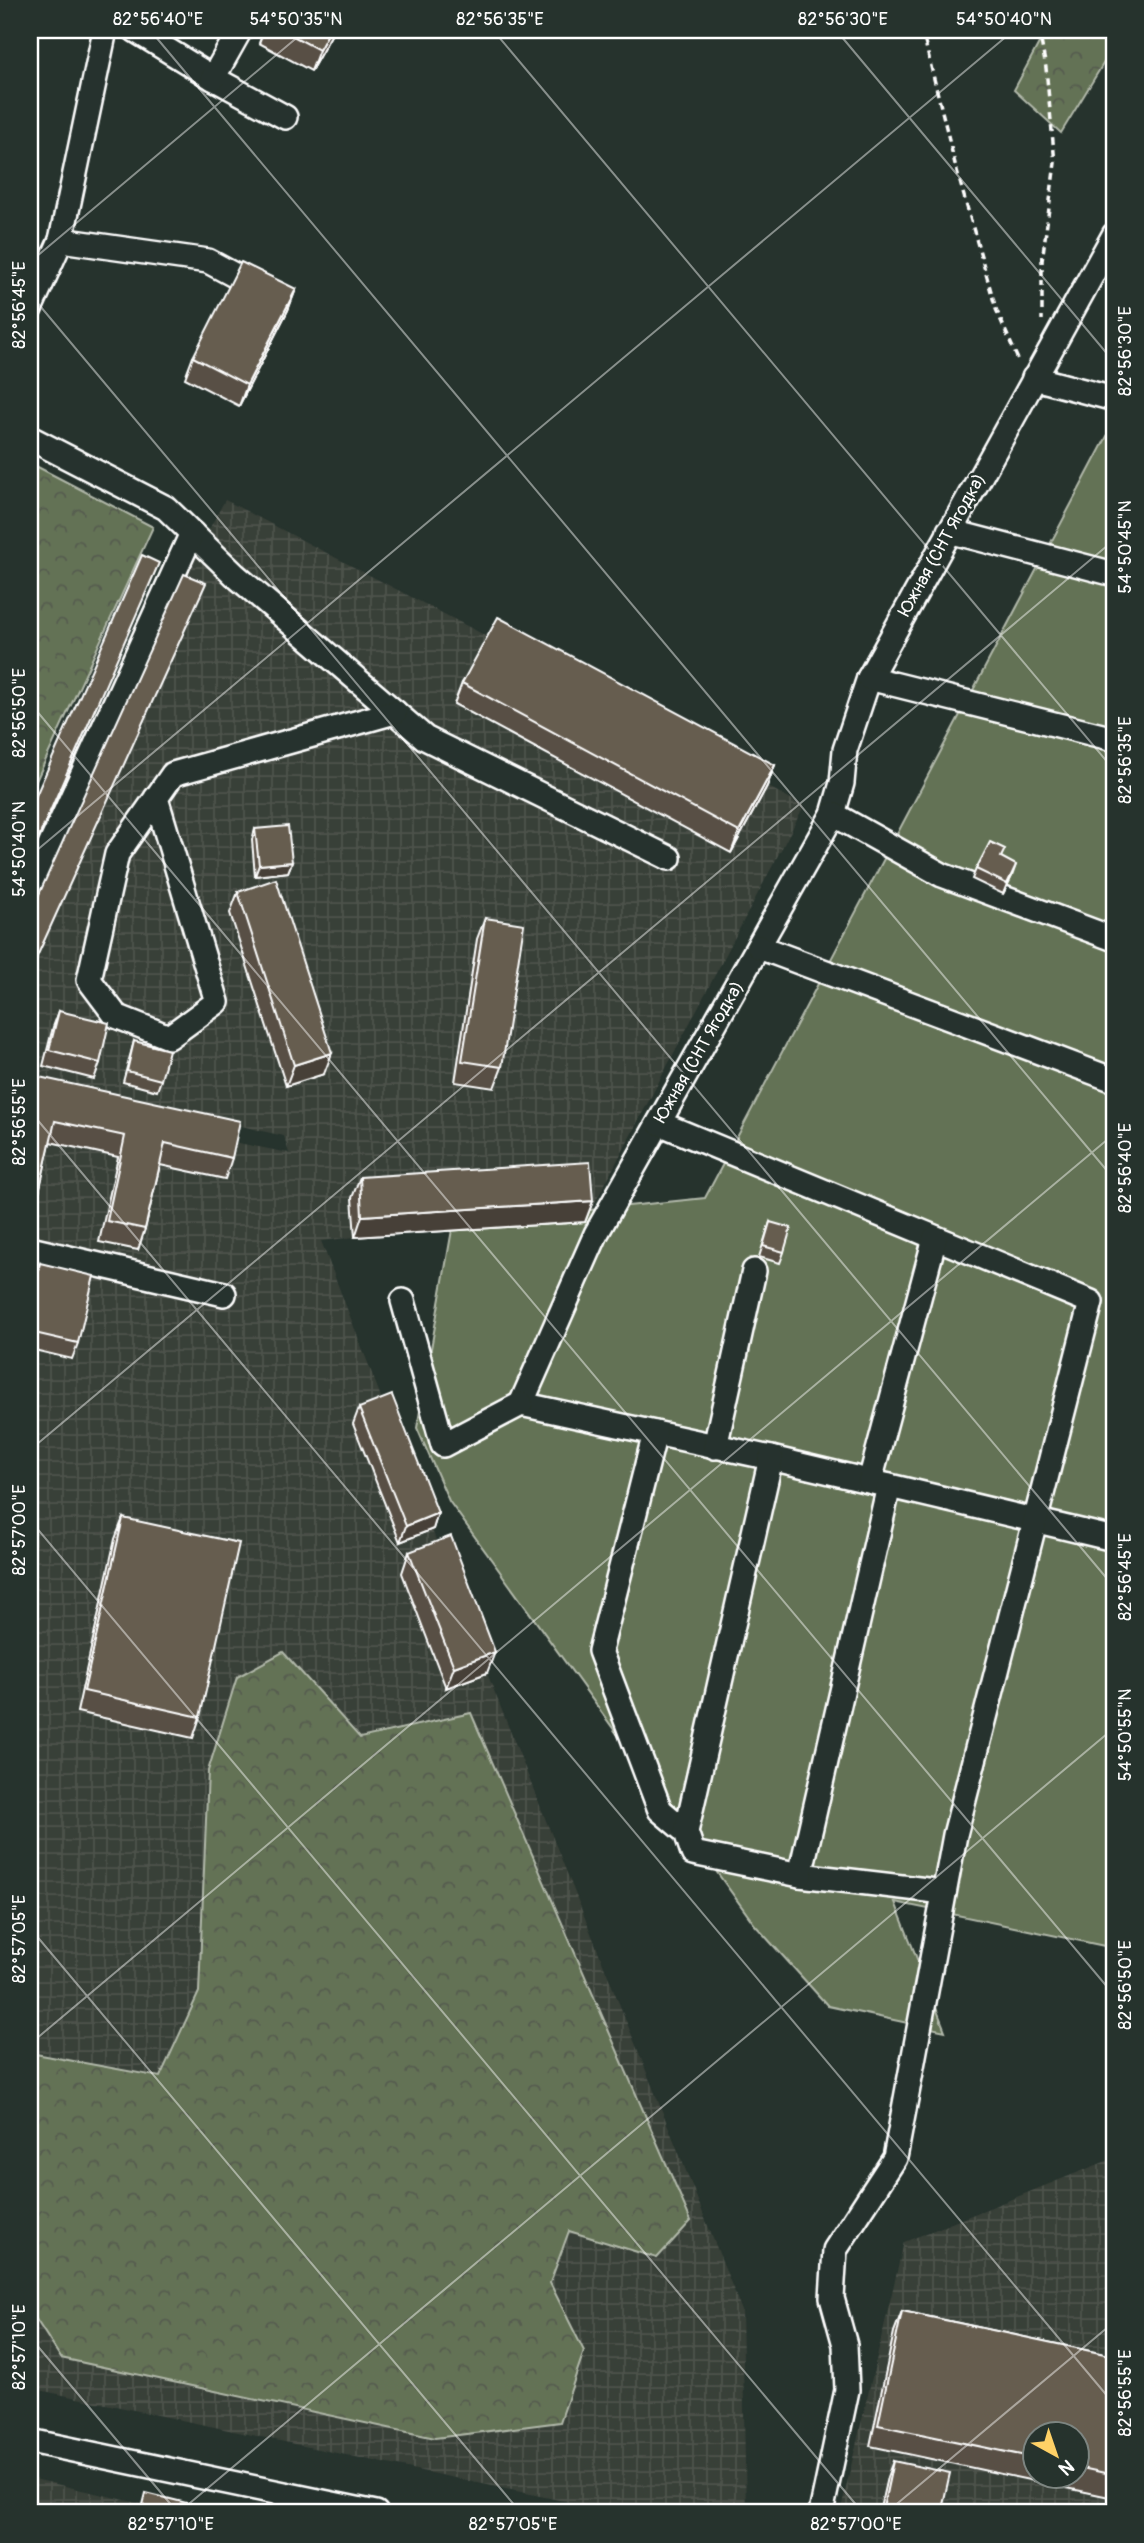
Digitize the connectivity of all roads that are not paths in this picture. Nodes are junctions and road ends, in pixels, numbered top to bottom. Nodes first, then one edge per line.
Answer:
1 (105, 30) edge
2 (135, 30) edge
3 (240, 30) edge
4 (214, 78) junction
5 (285, 117) dead end
6 (1114, 235) edge
7 (61, 240) junction
8 (282, 300) edge
9 (30, 309) edge
10 (1032, 382) junction
11 (1114, 399) edge
12 (30, 438) edge
13 (949, 531) junction
14 (192, 533) junction
15 (1114, 574) edge
16 (869, 678) junction
17 (395, 712) junction
18 (1114, 739) edge
19 (156, 798) junction
20 (833, 814) junction
21 (669, 858) dead end
22 (30, 890) edge
23 (1114, 939) edge
24 (758, 947) junction
25 (1114, 1080) edge
26 (659, 1123) junction
27 (935, 1238) junction
28 (30, 1249) edge
29 (754, 1271) dead end
30 (224, 1294) dead end
31 (403, 1301) dead end
32 (521, 1404) junction
33 (654, 1433) junction
34 (715, 1447) junction
35 (771, 1458) junction
36 (880, 1483) junction
37 (1035, 1519) junction
38 (1114, 1539) edge
39 (686, 1832) junction
40 (800, 1875) junction
41 (944, 1892) junction
42 (30, 2441) edge
43 (376, 2513) edge
44 (821, 2513) edge

1 - 7 street
2 - 4 street
3 - 4 street
4 - 5 street
6 - 10 street, Южная (СНТ Ягодка)
7 - 8 street
7 - 9 street
10 - 11 street
10 - 13 street, Южная (СНТ Ягодка)
12 - 14 street
13 - 15 street
13 - 16 street, Южная (СНТ Ягодка)
14 - 17 street
14 - 22 street
16 - 18 street
16 - 20 street, Южная (СНТ Ягодка)
17 - 19 street
17 - 21 street
19 - 19 street
20 - 23 street
20 - 24 street, Южная (СНТ Ягодка)
24 - 25 street
24 - 26 street, Южная (СНТ Ягодка)
26 - 27 street
26 - 32 street, Южная (СНТ Ягодка)
27 - 36 street
27 - 37 street
28 - 30 street
29 - 34 street
31 - 32 street
32 - 33 street
33 - 34 street
33 - 39 street
34 - 35 street
35 - 36 street
35 - 39 street
36 - 37 street
36 - 40 street
37 - 38 street
37 - 41 street
39 - 40 street
40 - 41 street
41 - 44 street
42 - 43 street

